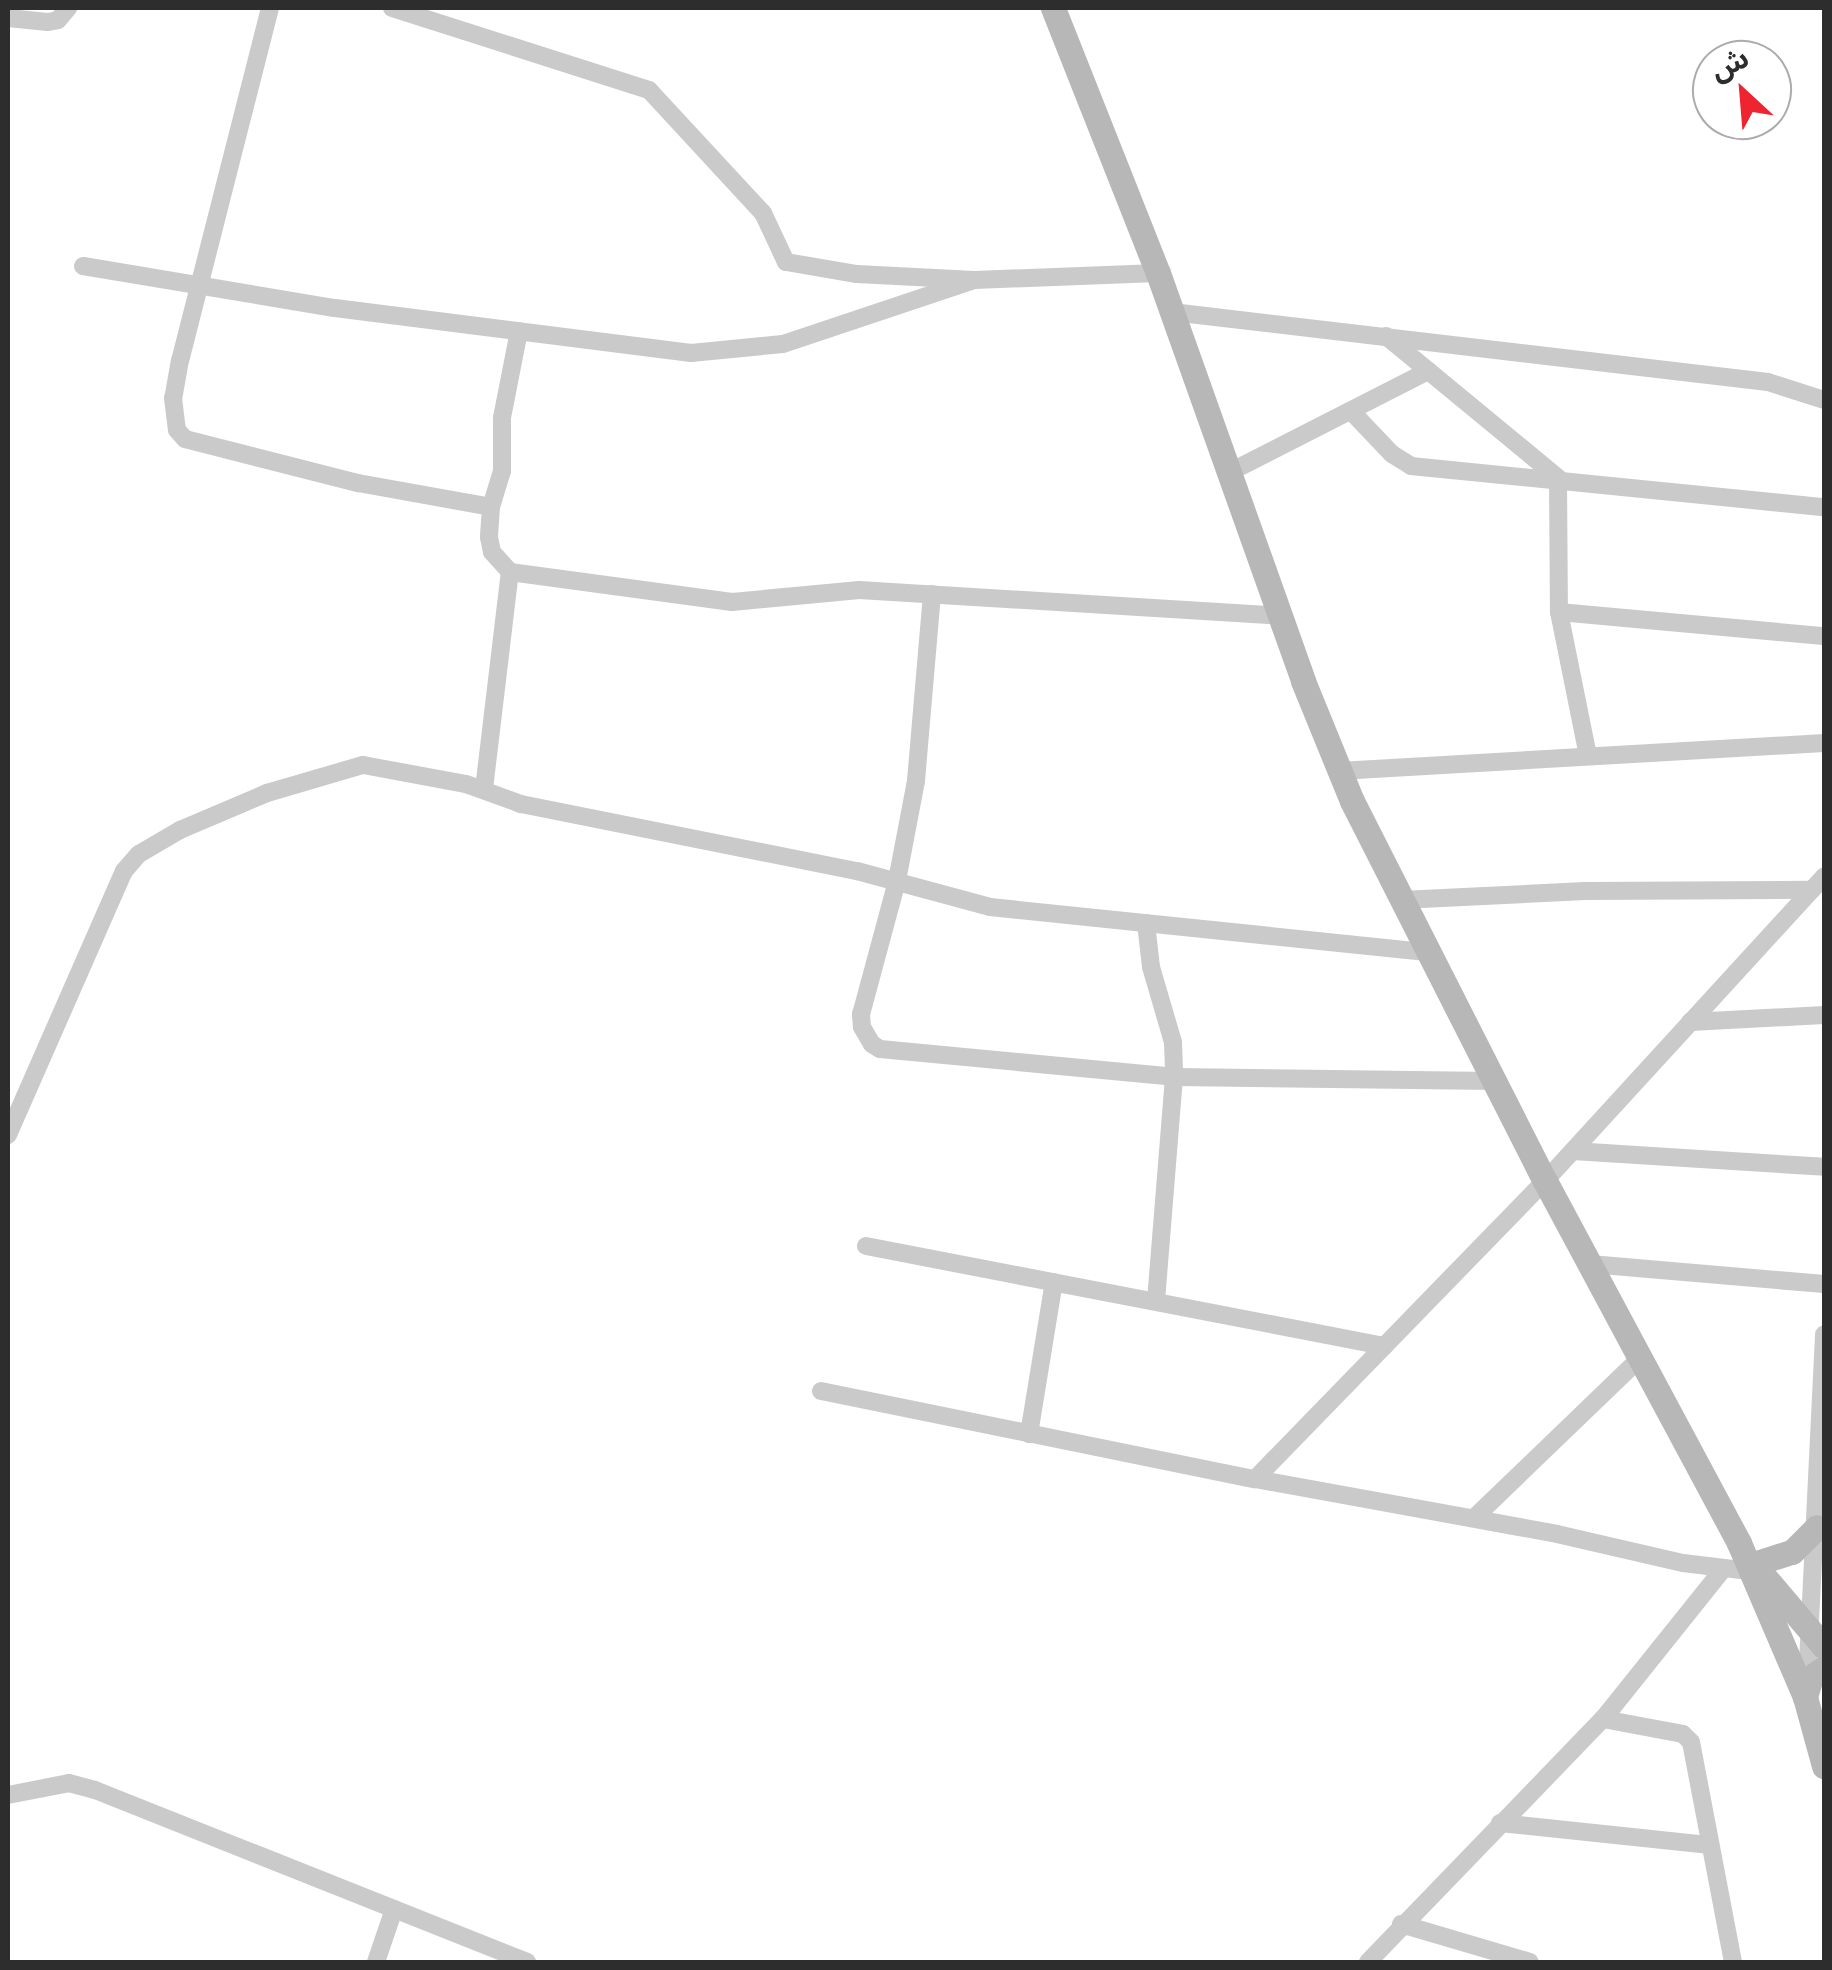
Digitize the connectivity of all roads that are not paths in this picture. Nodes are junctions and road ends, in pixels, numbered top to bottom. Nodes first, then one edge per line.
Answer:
1 (68, 8) edge
2 (270, 8) edge
3 (392, 8) edge
4 (1053, 8) edge
5 (416, 11) edge
6 (8, 18) edge
7 (83, 266) dead end
8 (1158, 273) junction
9 (974, 280) junction
10 (198, 285) junction
11 (1172, 312) junction
12 (519, 331) junction
13 (1386, 336) junction
14 (1428, 371) junction
15 (1824, 400) edge
16 (1352, 412) junction
17 (1228, 473) junction
18 (1558, 478) junction
19 (490, 507) junction
20 (1824, 508) edge
21 (510, 572) junction
22 (932, 594) junction
23 (1559, 612) junction
24 (1279, 616) junction
25 (1824, 636) edge
26 (1824, 743) edge
27 (1588, 756) junction
28 (1339, 770) junction
29 (484, 789) junction
30 (897, 881) junction
31 (1818, 883) edge
32 (1401, 900) junction
33 (1146, 924) junction
34 (1427, 952) junction
35 (1824, 1015) edge
36 (1690, 1022) junction
37 (1174, 1077) junction
38 (1494, 1081) junction
39 (8, 1135) edge
40 (1573, 1150) junction
41 (1824, 1167) edge
42 (1545, 1181) junction
43 (866, 1246) dead end
44 (1590, 1264) junction
45 (1054, 1282) junction
46 (1824, 1284) edge
47 (1156, 1300) junction
48 (1824, 1334) edge
49 (1384, 1346) junction
50 (1824, 1354) edge
51 (1640, 1358) junction
52 (821, 1390) dead end
53 (1029, 1434) junction
54 (1255, 1478) junction
55 (1822, 1479) edge
56 (1474, 1518) junction
57 (1817, 1520) junction
58 (1824, 1554) edge
59 (1751, 1563) junction
60 (1723, 1569) junction
61 (1816, 1638) edge
62 (1814, 1697) edge
63 (1603, 1719) junction
64 (1824, 1766) edge
65 (8, 1795) edge
66 (1500, 1824) junction
67 (1708, 1845) junction
68 (394, 1909) junction
69 (1401, 1924) junction
70 (376, 1962) edge
71 (528, 1962) edge
72 (1368, 1962) edge
73 (1530, 1962) edge
74 (1734, 1962) edge

1 - 6 street
2 - 10 street
3 - 5 street
4 - 8 street
5 - 9 street
7 - 10 street
8 - 9 street
8 - 11 street
9 - 12 street
10 - 12 street
10 - 19 street
11 - 13 street
11 - 17 street
12 - 19 street
13 - 14 street
13 - 15 street
14 - 16 street
14 - 18 street
16 - 17 street
16 - 18 street
17 - 24 street
18 - 20 street
18 - 23 street
19 - 21 street
21 - 22 street
21 - 29 street
22 - 24 street
22 - 30 street
23 - 25 street
23 - 27 street
24 - 28 street
26 - 27 street
27 - 28 street
28 - 32 street
29 - 30 street
29 - 39 street
30 - 33 street
30 - 37 street
31 - 32 street
31 - 36 street
32 - 34 street
33 - 34 street
33 - 37 street
34 - 38 street
35 - 36 street
36 - 40 street
37 - 38 street
37 - 47 street
38 - 42 street
40 - 41 street
40 - 42 street
42 - 44 street
42 - 49 street
43 - 45 street
44 - 46 street
44 - 51 street
45 - 47 street
45 - 53 street
47 - 49 street
48 - 50 street
49 - 54 street
50 - 55 street
51 - 56 street
51 - 59 street
52 - 53 street
53 - 54 street
54 - 56 street
55 - 57 street
56 - 60 street
57 - 58 street
57 - 59 street
57 - 61 street
59 - 60 street
59 - 61 street
59 - 62 street
60 - 63 street
61 - 62 street
62 - 64 street
63 - 66 street
63 - 67 street
65 - 68 street
66 - 67 street
66 - 69 street
67 - 74 street
68 - 70 street
68 - 71 street
69 - 72 street
69 - 73 street

